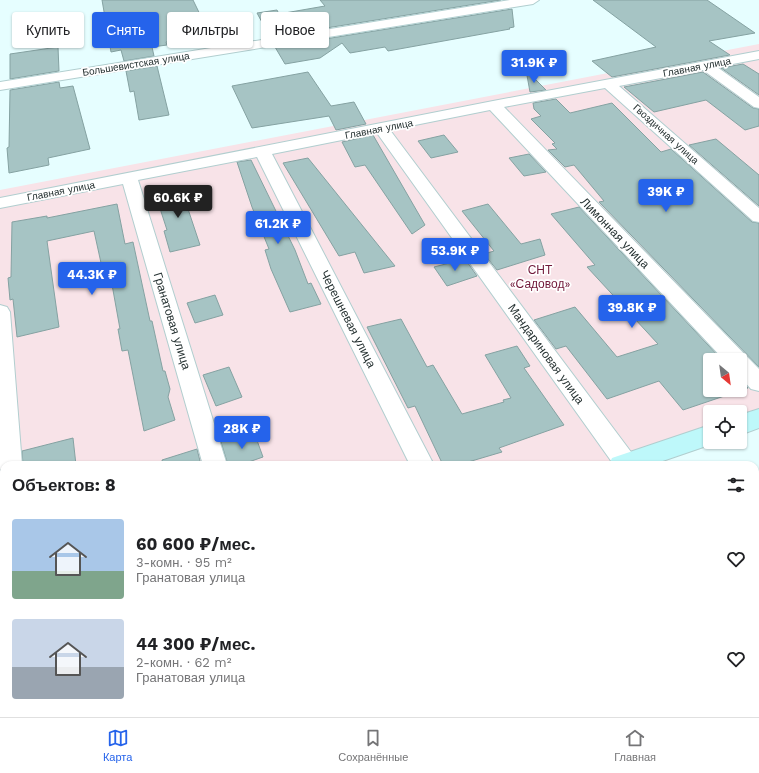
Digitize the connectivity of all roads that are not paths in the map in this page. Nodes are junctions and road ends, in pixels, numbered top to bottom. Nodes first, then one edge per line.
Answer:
1 (533, 0) edge
2 (759, 55) edge
3 (705, 65) junction
4 (609, 84) junction
5 (0, 86) edge
6 (759, 104) edge
7 (493, 105) junction
8 (381, 128) junction
9 (263, 152) junction
10 (129, 177) junction
11 (0, 203) edge
12 (759, 217) edge
13 (0, 312) edge
14 (730, 353) edge
15 (747, 370) edge
16 (759, 383) edge
17 (703, 437) edge
18 (10, 461) edge
19 (214, 461) edge
20 (420, 461) edge
21 (622, 461) edge
22 (633, 461) edge

1 - 5 street, Большевистская улица
2 - 3 street, Главная улица
3 - 4 street, Главная улица
3 - 6 street
4 - 7 street, Главная улица
4 - 12 street, Гвоздичная улица
7 - 8 street, Главная улица
7 - 14 street, Лимонная улица
8 - 9 street, Главная улица
8 - 21 street, Мандариновая улица
9 - 10 street, Главная улица
9 - 20 street, Черешневая улица
10 - 11 street, Главная улица
10 - 19 street, Гранатовая улица
13 - 18 street
15 - 16 street
17 - 22 street

